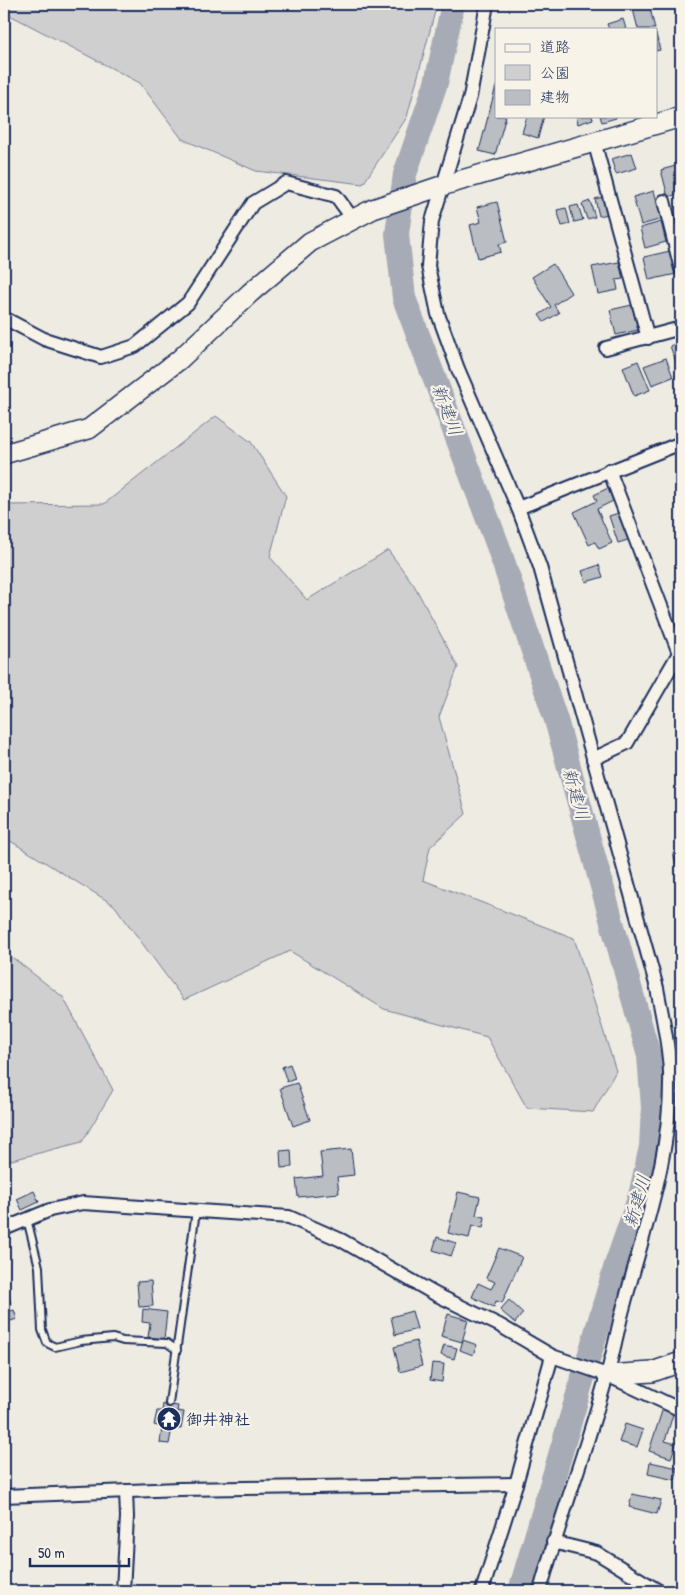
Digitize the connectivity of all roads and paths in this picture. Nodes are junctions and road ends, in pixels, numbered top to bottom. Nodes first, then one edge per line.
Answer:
1 (487, 4) edge
2 (681, 117) edge
3 (594, 141) junction
4 (441, 186) junction
5 (664, 201) dead end
6 (353, 219) junction
7 (681, 268) edge
8 (4, 318) edge
9 (681, 328) edge
10 (648, 338) junction
11 (606, 348) dead end
12 (681, 443) edge
13 (4, 454) edge
14 (609, 470) junction
15 (518, 508) junction
16 (593, 758) junction
17 (196, 1211) junction
18 (27, 1219) junction
19 (4, 1229) edge
20 (176, 1350) junction
21 (555, 1357) junction
22 (681, 1362) edge
23 (604, 1374) junction
24 (169, 1403) dead end
25 (681, 1410) edge
26 (516, 1484) junction
27 (126, 1491) junction
28 (4, 1496) edge
29 (553, 1542) junction
30 (123, 1591) edge
31 (482, 1591) edge
32 (540, 1591) edge
33 (659, 1591) edge

1 - 4 street
2 - 3 street
3 - 4 street
3 - 10 street
4 - 6 street
4 - 15 street
5 - 7 street
6 - 8 street
6 - 13 street
9 - 10 street
10 - 11 street
12 - 14 street
14 - 15 street
14 - 16 street
15 - 16 street
16 - 23 street
17 - 18 street
17 - 20 lane
17 - 21 street
18 - 19 street
18 - 20 lane
20 - 24 lane
21 - 23 street
21 - 26 street
22 - 23 street
23 - 25 street
23 - 29 street
26 - 27 street
26 - 31 street
27 - 28 street
27 - 30 street
29 - 32 street
29 - 33 street

